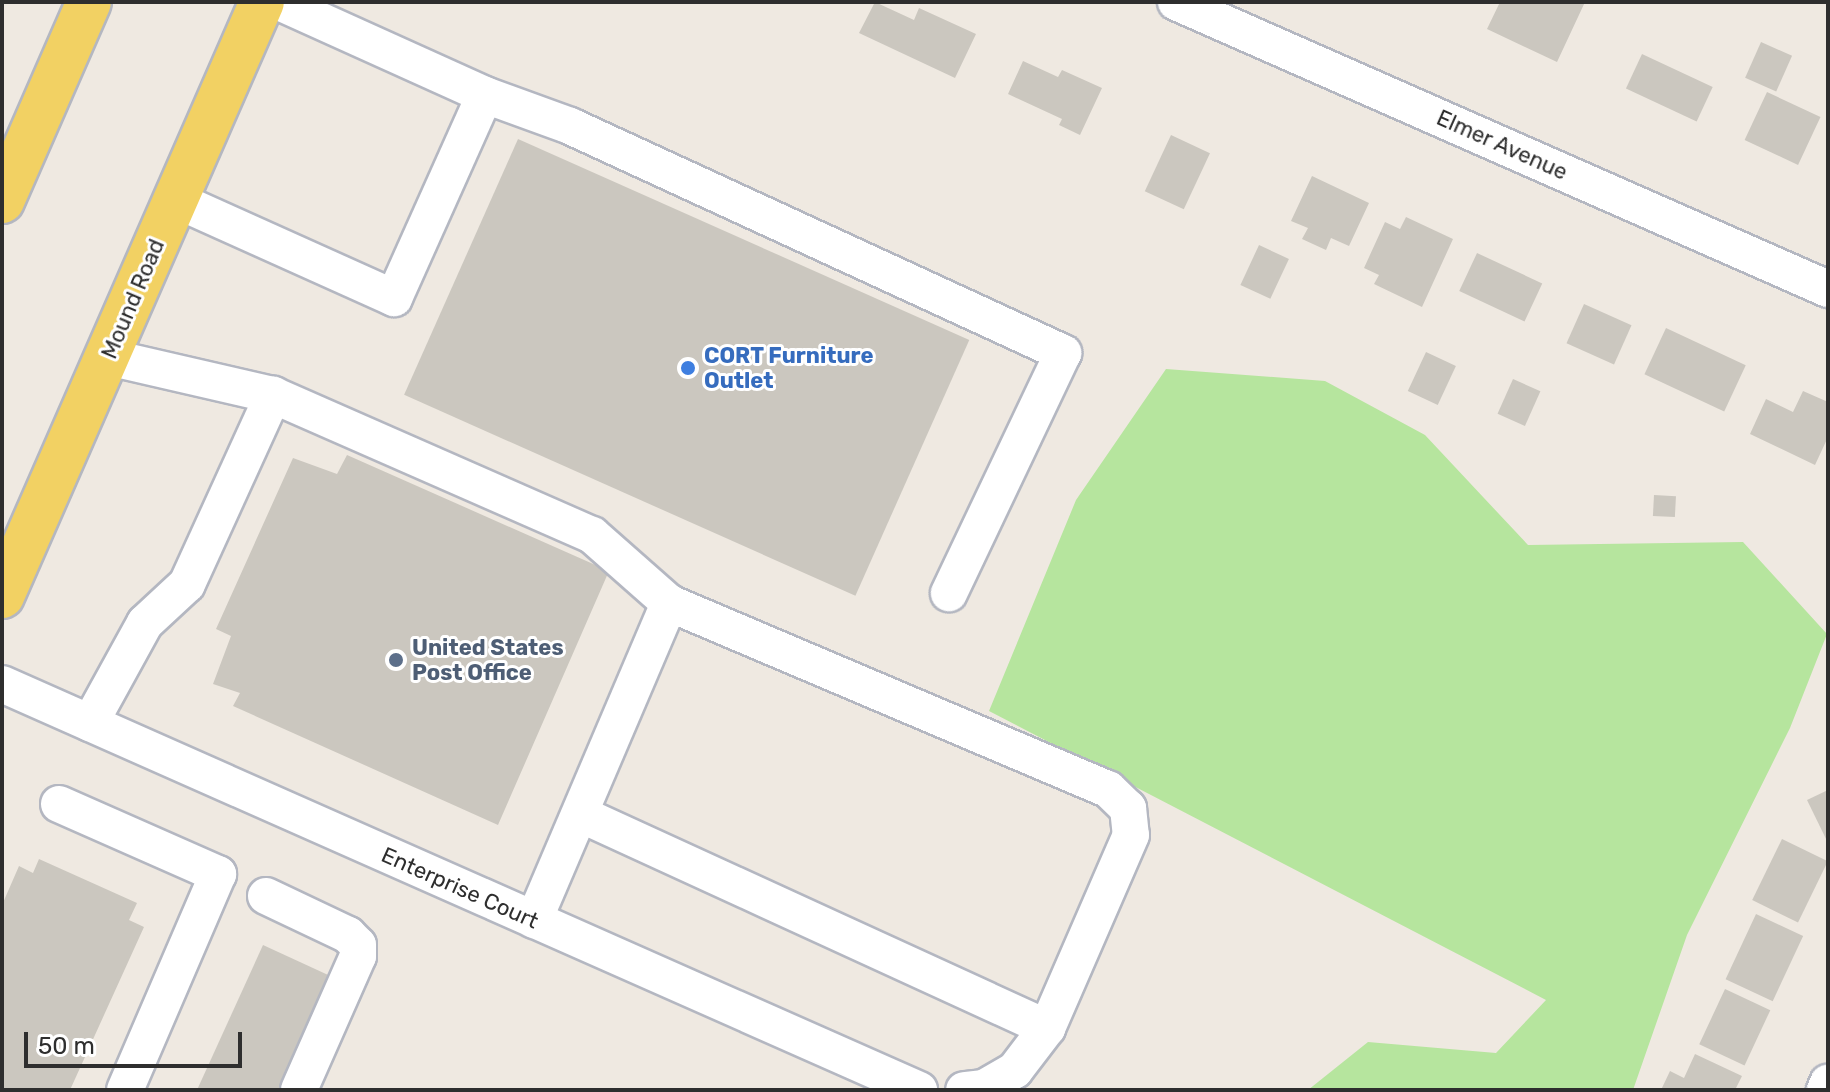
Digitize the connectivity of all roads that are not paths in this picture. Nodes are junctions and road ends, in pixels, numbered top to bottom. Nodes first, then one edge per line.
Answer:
1 (89, 2) edge
2 (262, 2) edge
3 (279, 2) edge
4 (1176, 2) edge
5 (485, 95) junction
6 (176, 200) junction
7 (2, 201) edge
8 (1828, 289) edge
9 (108, 357) junction
10 (273, 395) junction
11 (949, 593) dead end
12 (2, 596) edge
13 (669, 603) junction
14 (2, 684) edge
15 (90, 723) junction
16 (59, 804) dead end
17 (580, 814) junction
18 (266, 896) dead end
19 (534, 920) junction
20 (1047, 1028) junction
21 (1828, 1083) edge
22 (125, 1090) edge
23 (299, 1090) edge
24 (919, 1090) edge
25 (964, 1090) edge
26 (1825, 1090) edge

1 - 7 main road
2 - 6 main road, Mound Road
3 - 5 street
4 - 8 street, Elmer Avenue
5 - 6 street
5 - 11 street
6 - 9 main road, Mound Road
9 - 10 street
9 - 12 main road, Mound Road
10 - 13 street
10 - 15 street
13 - 17 street
13 - 20 street
14 - 15 street, Enterprise Court
15 - 19 street, Enterprise Court
16 - 22 street
17 - 19 street
17 - 20 street
18 - 23 street
19 - 24 street, Enterprise Court
20 - 25 street
21 - 26 street

